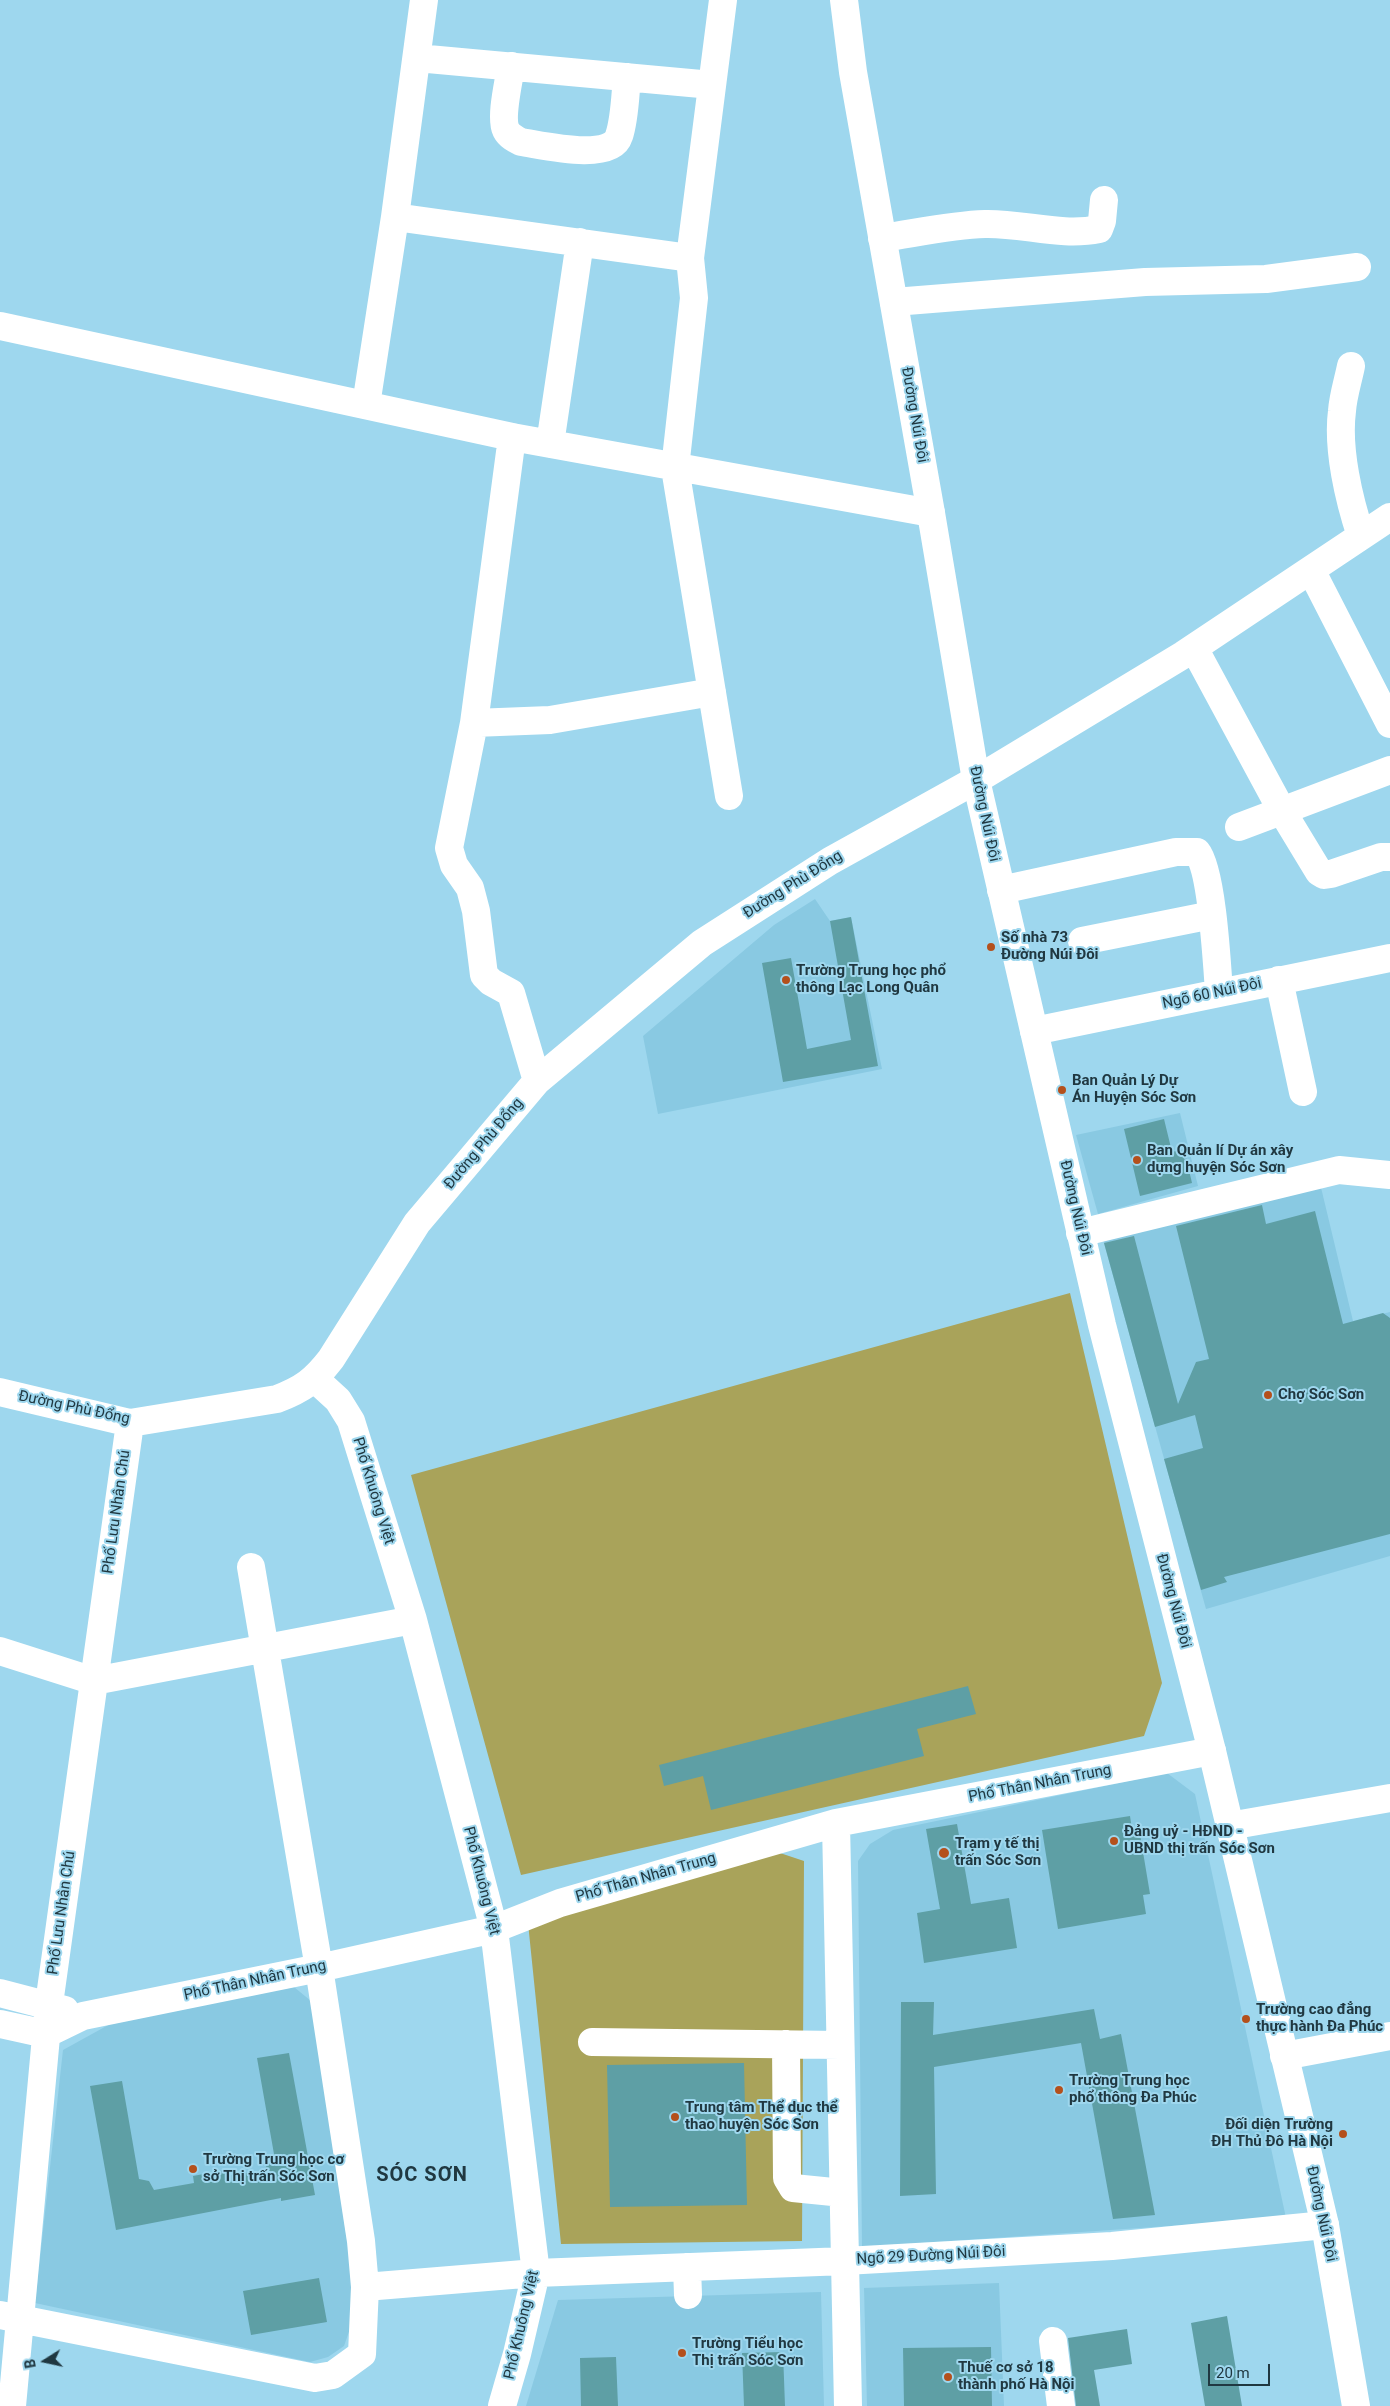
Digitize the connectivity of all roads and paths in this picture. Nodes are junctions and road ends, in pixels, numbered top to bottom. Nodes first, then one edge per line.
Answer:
1 (424, 0) edge
2 (723, 0) edge
3 (844, 0) edge
4 (416, 58) junction
5 (511, 66) junction
6 (627, 78) junction
7 (712, 85) junction
8 (1104, 200) dead end
9 (395, 217) junction
10 (882, 238) junction
11 (580, 242) junction
12 (690, 258) junction
13 (1357, 267) dead end
14 (894, 302) junction
15 (0, 326) edge
16 (1351, 366) dead end
17 (366, 405) junction
18 (512, 437) junction
19 (550, 444) junction
20 (675, 468) junction
21 (931, 513) junction
22 (1390, 517) edge
23 (1361, 536) junction
24 (1311, 570) junction
25 (1194, 648) junction
26 (712, 692) junction
27 (474, 723) junction
28 (1390, 724) edge
29 (1390, 770) edge
30 (976, 780) junction
31 (729, 796) dead end
32 (1282, 810) junction
33 (1239, 827) dead end
34 (1390, 857) edge
35 (1001, 890) junction
36 (1212, 915) junction
37 (1082, 941) dead end
38 (1390, 958) edge
39 (1280, 980) junction
40 (1219, 992) junction
41 (1034, 1031) junction
42 (537, 1080) junction
43 (1303, 1092) dead end
44 (1390, 1175) edge
45 (1080, 1233) junction
46 (315, 1379) junction
47 (0, 1392) edge
48 (130, 1423) junction
49 (251, 1567) dead end
50 (413, 1620) junction
51 (266, 1648) junction
52 (0, 1651) edge
53 (94, 1681) junction
54 (1212, 1751) junction
55 (1390, 1798) edge
56 (836, 1823) junction
57 (1229, 1826) junction
58 (494, 1929) junction
59 (319, 1968) junction
60 (0, 1994) edge
61 (49, 2004) junction
62 (83, 2016) junction
63 (0, 2024) edge
64 (46, 2034) junction
65 (1390, 2036) edge
66 (592, 2042) dead end
67 (786, 2044) junction
68 (840, 2045) junction
69 (1284, 2056) junction
70 (844, 2193) junction
71 (1325, 2225) junction
72 (845, 2261) junction
73 (687, 2267) junction
74 (536, 2273) junction
75 (365, 2288) junction
76 (688, 2295) dead end
77 (10, 2317) edge
78 (1053, 2341) dead end
79 (12, 2406) edge
80 (502, 2406) edge
81 (848, 2406) edge
82 (1062, 2406) edge
83 (1356, 2406) edge

1 - 4 street
2 - 7 street
3 - 10 street, Đường Núi Đôi
4 - 5 street
4 - 9 street
5 - 6 street
5 - 6 street
6 - 7 street
7 - 12 street
8 - 10 street
9 - 11 street
9 - 17 street
10 - 14 street, Đường Núi Đôi
11 - 12 street
11 - 19 street
12 - 20 street
13 - 14 street
14 - 21 street, Đường Núi Đôi
15 - 17 street
16 - 23 street
17 - 18 street
18 - 19 street
18 - 27 street
19 - 20 street
20 - 21 street
20 - 26 street
21 - 30 street, Đường Núi Đôi
22 - 23 street, Đường Phù Đổng
23 - 24 street, Đường Phù Đổng
24 - 25 street, Đường Phù Đổng
24 - 28 street
25 - 30 street, Đường Phù Đổng
25 - 32 street
26 - 27 street
26 - 31 street
27 - 42 street
29 - 32 street
30 - 35 street, Đường Núi Đôi
30 - 42 street, Đường Phù Đổng
32 - 33 street
32 - 34 street
35 - 36 street
35 - 41 street, Đường Núi Đôi
36 - 37 street
36 - 40 street
38 - 39 street, Ngõ 60 Núi Đôi
39 - 40 street, Ngõ 60 Núi Đôi
39 - 43 street
40 - 41 street, Ngõ 60 Núi Đôi
41 - 45 street, Đường Núi Đôi
42 - 46 street, Đường Phù Đổng
44 - 45 street
45 - 54 street, Đường Núi Đôi
46 - 48 street, Đường Phù Đổng
46 - 50 street, Phố Khuông Việt
47 - 48 street, Đường Phù Đổng
48 - 53 street, Phố Lưu Nhân Chú
49 - 51 street
50 - 51 street
50 - 58 street, Phố Khuông Việt
51 - 53 street
51 - 59 street
52 - 53 street
53 - 61 street, Phố Lưu Nhân Chú
54 - 56 street, Phố Thân Nhân Trung
54 - 57 street, Đường Núi Đôi
55 - 57 street
56 - 58 street, Phố Thân Nhân Trung
56 - 68 street
57 - 69 street, Đường Núi Đôi
58 - 59 street, Phố Thân Nhân Trung
58 - 74 street, Phố Khuông Việt
59 - 62 street, Phố Thân Nhân Trung
59 - 75 street
60 - 61 street
61 - 62 street
61 - 64 street, Phố Lưu Nhân Chú
62 - 64 street, Phố Thân Nhân Trung
63 - 64 street
64 - 77 street, Phố Lưu Nhân Chú
65 - 69 street
66 - 67 street
67 - 68 street
67 - 70 street
68 - 70 street
69 - 71 street, Đường Núi Đôi
70 - 72 street
71 - 72 street, Ngõ 29 Đường Núi Đôi
71 - 83 street, Đường Núi Đôi
72 - 73 street, Ngõ 29 Đường Núi Đôi
72 - 81 street
73 - 74 street, Ngõ 29 Đường Núi Đôi
73 - 76 street
74 - 75 street, Ngõ 29 Đường Núi Đôi
74 - 80 street, Phố Khuông Việt
75 - 77 street
77 - 79 street, Phố Lưu Nhân Chú
78 - 82 street

